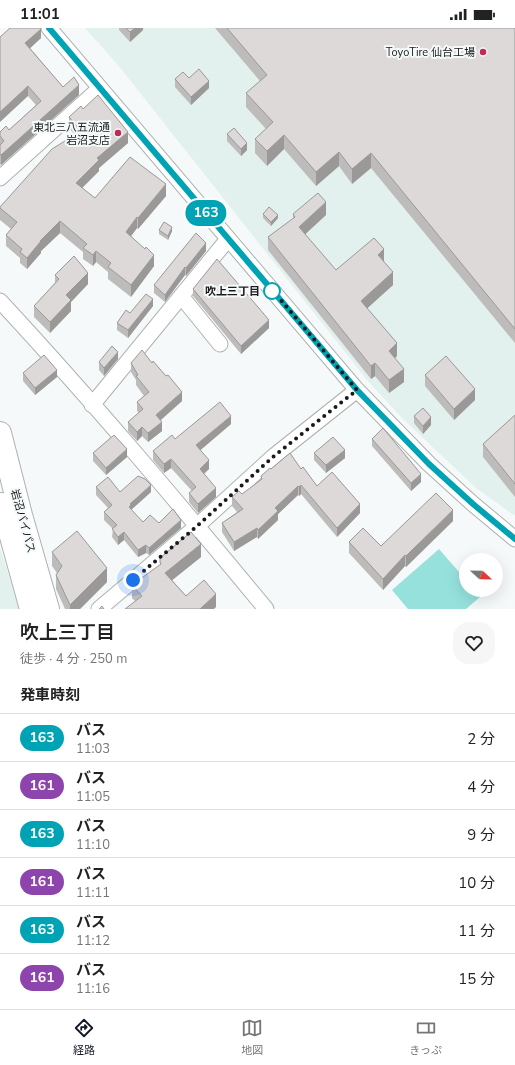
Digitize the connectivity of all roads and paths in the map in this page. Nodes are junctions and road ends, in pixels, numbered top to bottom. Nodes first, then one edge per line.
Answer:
1 (49, 28) edge
2 (100, 88) junction
3 (0, 178) edge
4 (228, 239) junction
5 (181, 296) junction
6 (0, 301) edge
7 (220, 344) dead end
8 (357, 390) junction
9 (92, 405) junction
10 (0, 433) edge
11 (0, 496) edge
12 (196, 527) junction
13 (515, 539) edge
14 (31, 609) edge
15 (48, 609) edge
16 (99, 609) edge
17 (266, 609) edge

1 - 2 street
2 - 3 street
2 - 4 street
4 - 5 street
4 - 8 street
5 - 7 street
5 - 9 street
6 - 9 street
8 - 12 street
8 - 13 street
9 - 12 street
10 - 15 highway, 岩沼バイパス
11 - 14 highway, 岩沼バイパス
12 - 16 street
12 - 17 street

